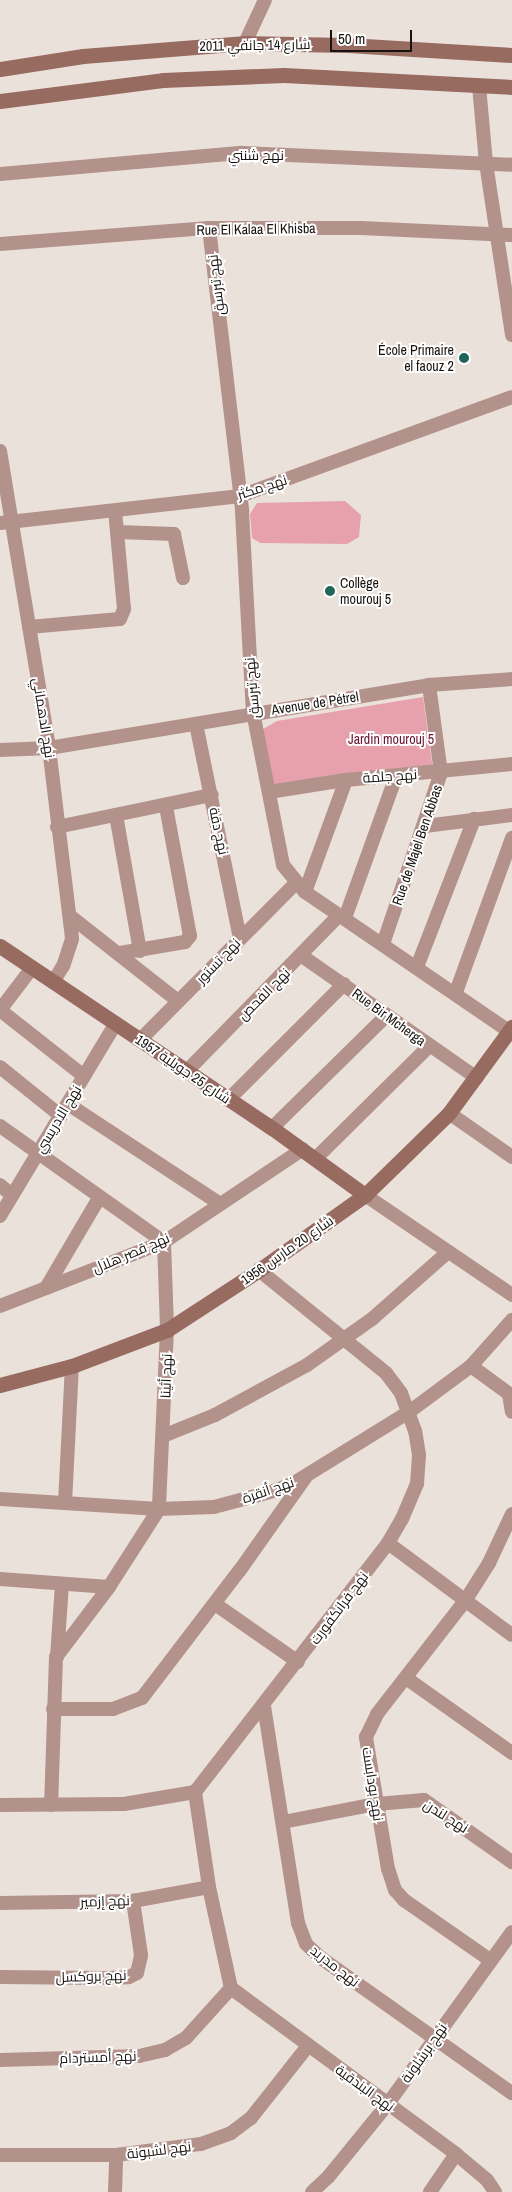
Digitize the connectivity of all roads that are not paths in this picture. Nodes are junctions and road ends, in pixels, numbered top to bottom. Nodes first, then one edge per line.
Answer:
1 (265, 0) edge
2 (245, 43) junction
3 (512, 55) edge
4 (0, 69) edge
5 (479, 86) junction
6 (512, 87) edge
7 (0, 101) edge
8 (486, 163) junction
9 (512, 165) edge
10 (0, 174) edge
11 (209, 228) junction
12 (505, 234) edge
13 (0, 244) edge
14 (512, 335) edge
15 (512, 397) edge
16 (0, 451) edge
17 (240, 496) junction
18 (115, 511) junction
19 (6, 524) edge
20 (117, 532) junction
21 (183, 578) dead end
22 (30, 627) junction
23 (512, 679) edge
24 (429, 686) junction
25 (253, 712) junction
26 (196, 724) junction
27 (49, 748) junction
28 (0, 750) edge
29 (512, 764) edge
30 (441, 773) junction
31 (396, 776) junction
32 (346, 780) junction
33 (269, 792) junction
34 (212, 795) junction
35 (166, 806) junction
36 (116, 815) junction
37 (512, 816) edge
38 (474, 819) junction
39 (425, 826) junction
40 (57, 827) junction
41 (512, 838) edge
42 (300, 888) junction
43 (70, 916) junction
44 (342, 916) junction
45 (240, 938) junction
46 (383, 944) junction
47 (0, 946) edge
48 (140, 951) junction
49 (120, 953) junction
50 (302, 956) junction
51 (417, 967) junction
52 (32, 968) junction
53 (53, 982) junction
54 (344, 984) junction
55 (456, 992) junction
56 (178, 1001) junction
57 (0, 1010) edge
58 (387, 1015) junction
59 (116, 1023) junction
60 (511, 1030) edge
61 (140, 1040) junction
62 (429, 1046) junction
63 (0, 1067) edge
64 (186, 1072) junction
65 (84, 1076) junction
66 (477, 1078) junction
67 (228, 1100) junction
68 (64, 1110) junction
69 (449, 1112) junction
70 (0, 1126) edge
71 (272, 1128) junction
72 (303, 1149) junction
73 (37, 1154) junction
74 (512, 1157) edge
75 (316, 1158) junction
76 (0, 1185) edge
77 (12, 1195) junction
78 (365, 1195) junction
79 (99, 1198) junction
80 (220, 1204) junction
81 (0, 1216) edge
82 (164, 1242) junction
83 (448, 1252) junction
84 (259, 1270) junction
85 (46, 1288) junction
86 (512, 1295) edge
87 (0, 1306) edge
88 (512, 1320) edge
89 (167, 1330) junction
90 (346, 1339) junction
91 (72, 1366) junction
92 (471, 1366) junction
93 (0, 1385) edge
94 (510, 1395) edge
95 (409, 1412) junction
96 (512, 1412) edge
97 (163, 1436) junction
98 (306, 1475) junction
99 (0, 1499) edge
100 (65, 1503) junction
101 (159, 1510) junction
102 (512, 1516) edge
103 (388, 1543) junction
104 (0, 1579) edge
105 (62, 1584) junction
106 (109, 1587) junction
107 (465, 1600) junction
108 (214, 1604) junction
109 (512, 1635) edge
110 (56, 1657) junction
111 (298, 1662) junction
112 (406, 1678) junction
113 (264, 1706) junction
114 (52, 1709) junction
115 (512, 1753) edge
116 (195, 1792) junction
117 (376, 1804) junction
118 (0, 1805) edge
119 (51, 1805) junction
120 (283, 1822) junction
121 (512, 1862) edge
122 (209, 1888) junction
123 (133, 1901) junction
124 (0, 1903) edge
125 (512, 1932) edge
126 (490, 1960) junction
127 (0, 1977) edge
128 (231, 1988) junction
129 (435, 2038) junction
130 (307, 2046) junction
131 (0, 2060) edge
132 (512, 2093) edge
133 (388, 2105) junction
134 (456, 2154) junction
135 (0, 2155) edge
136 (116, 2155) junction
137 (115, 2192) edge
138 (312, 2192) edge
139 (430, 2192) edge
140 (495, 2192) edge

1 - 2 street
2 - 3 street, شارع 14 جانفي 2011
2 - 4 street, شارع 14 جانفي 2011
5 - 6 street
5 - 7 street
5 - 8 street
8 - 9 street, نهج شنني
8 - 10 street, نهج شنني
8 - 12 street
11 - 12 street, Rue El Kalaa El Khisba
11 - 13 street, Rue El Kalaa El Khisba
11 - 17 street, نهج تبرسق
12 - 14 street
15 - 17 street, نهج مكثر
16 - 19 street, نهج الدهماني
17 - 18 street, نهج مكثر
17 - 25 street, نهج تبرسق
18 - 19 street, نهج مكثر
18 - 20 street
19 - 22 street, نهج الدهماني
20 - 21 street
20 - 22 street
22 - 27 street, نهج الدهماني
23 - 24 street, Avenue de Pétrel
24 - 25 street, Avenue de Pétrel
24 - 30 street, Rue de Majel Ben Abbas
25 - 26 street, Avenue de Pétrel
25 - 33 street, نهج تبرسق
26 - 27 street, Avenue de Pétrel
26 - 34 street, نهج دقة
27 - 28 street, Avenue de Pétrel
27 - 40 street, نهج الدهماني
29 - 30 street, نهج جلمة
30 - 31 street, نهج جلمة
30 - 39 street, Rue de Majel Ben Abbas
31 - 32 street, نهج جلمة
31 - 44 street
32 - 33 street, نهج جلمة
32 - 42 street
33 - 42 street, نهج تبرسق
34 - 35 street
34 - 45 street, نهج دقة
35 - 36 street
35 - 48 street
36 - 40 street
36 - 48 street
37 - 38 street
38 - 39 street
38 - 51 street
39 - 46 street, Rue de Majel Ben Abbas
40 - 43 street, نهج الدهماني
41 - 55 street
42 - 44 street, نهج تبرسق
42 - 45 street, نهج تستور
43 - 49 street
43 - 53 street, نهج الدهماني
44 - 46 street, نهج تبرسق
44 - 50 street, نهج الفحص
45 - 56 street, نهج تستور
46 - 51 street, نهج تبرسق
47 - 52 street, شارع 25 جويلية 1957
48 - 49 street
49 - 56 street
50 - 54 street, Rue Bir Mcherga
50 - 64 street, نهج الفحص
51 - 55 street, نهج تبرسق
52 - 53 street, شارع 25 جويلية 1957
52 - 57 street
53 - 59 street, شارع 25 جويلية 1957
54 - 58 street, Rue Bir Mcherga
54 - 67 street
55 - 60 street, نهج تبرسق
56 - 61 street, نهج تستور
57 - 65 street
58 - 62 street, Rue Bir Mcherga
58 - 71 street
59 - 61 street, شارع 25 جويلية 1957
59 - 65 street, نهج الادريسي
60 - 66 street, شارع 20 مارس 1956
61 - 64 street, شارع 25 جويلية 1957
62 - 66 street, Rue Bir Mcherga
62 - 75 street
63 - 68 street
64 - 67 street, شارع 25 جويلية 1957
65 - 68 street, نهج الادريسي
66 - 69 street, شارع 20 مارس 1956
67 - 71 street, شارع 25 جويلية 1957
68 - 73 street, نهج الادريسي
68 - 80 street
69 - 74 street
69 - 78 street, شارع 20 مارس 1956
70 - 73 street
71 - 72 street, شارع 25 جويلية 1957
72 - 75 street, شارع 25 جويلية 1957
72 - 80 street, نهج قصر هلال
73 - 77 street, نهج الادريسي
73 - 79 street
75 - 78 street, شارع 25 جويلية 1957
76 - 77 street
77 - 81 street, نهج الادريسي
78 - 83 street
78 - 84 street, شارع 20 مارس 1956
79 - 82 street
79 - 85 street
80 - 82 street, نهج قصر هلال
82 - 85 street, نهج قصر هلال
82 - 89 street, نهج أثينا
83 - 86 street
83 - 90 street
84 - 89 street, شارع 20 مارس 1956
84 - 90 street, نهج فرانكفورت
85 - 87 street, نهج قصر هلال
88 - 92 street, نهج أنقرة
89 - 91 street, شارع 20 مارس 1956
89 - 97 street, نهج أثينا
90 - 95 street, نهج فرانكفورت
90 - 97 street
91 - 93 street, شارع 20 مارس 1956
91 - 100 street
92 - 94 street
92 - 95 street, نهج أنقرة
94 - 96 street
95 - 98 street, نهج أنقرة
95 - 103 street, نهج فرانكفورت
97 - 101 street, نهج أثينا
98 - 101 street, نهج أنقرة
98 - 108 street
99 - 100 street, نهج أنقرة
100 - 101 street, نهج أنقرة
101 - 106 street
102 - 107 street, نهج بودابست
103 - 107 street
103 - 111 street, نهج فرانكفورت
104 - 105 street
105 - 106 street
105 - 110 street
106 - 110 street
107 - 109 street
107 - 112 street, نهج بودابست
108 - 111 street
108 - 114 street
110 - 114 street
111 - 113 street, نهج فرانكفورت
112 - 115 street
112 - 117 street, نهج بودابست
113 - 116 street, نهج فرانكفورت
113 - 120 street, نهج مدريد
114 - 119 street
116 - 119 street
116 - 122 street
117 - 120 street, نهج لندن
117 - 121 street, نهج لندن
117 - 126 street, نهج بودابست
118 - 119 street
120 - 129 street, نهج مدريد
122 - 123 street, نهج إزمير
122 - 128 street
123 - 124 street, نهج إزمير
123 - 127 street, نهج بروكسل
125 - 126 street, نهج برشلونة
126 - 129 street, نهج برشلونة
128 - 130 street, نهج البندقية
128 - 131 street, نهج أمستردام
129 - 132 street, نهج مدريد
129 - 133 street, نهج برشلونة
130 - 133 street, نهج البندقية
130 - 136 street, نهج لشبونة
133 - 134 street, نهج البندقية
133 - 138 street, نهج برشلونة
134 - 139 street
134 - 140 street, نهج البندقية
135 - 136 street, نهج لشبونة
136 - 137 street

